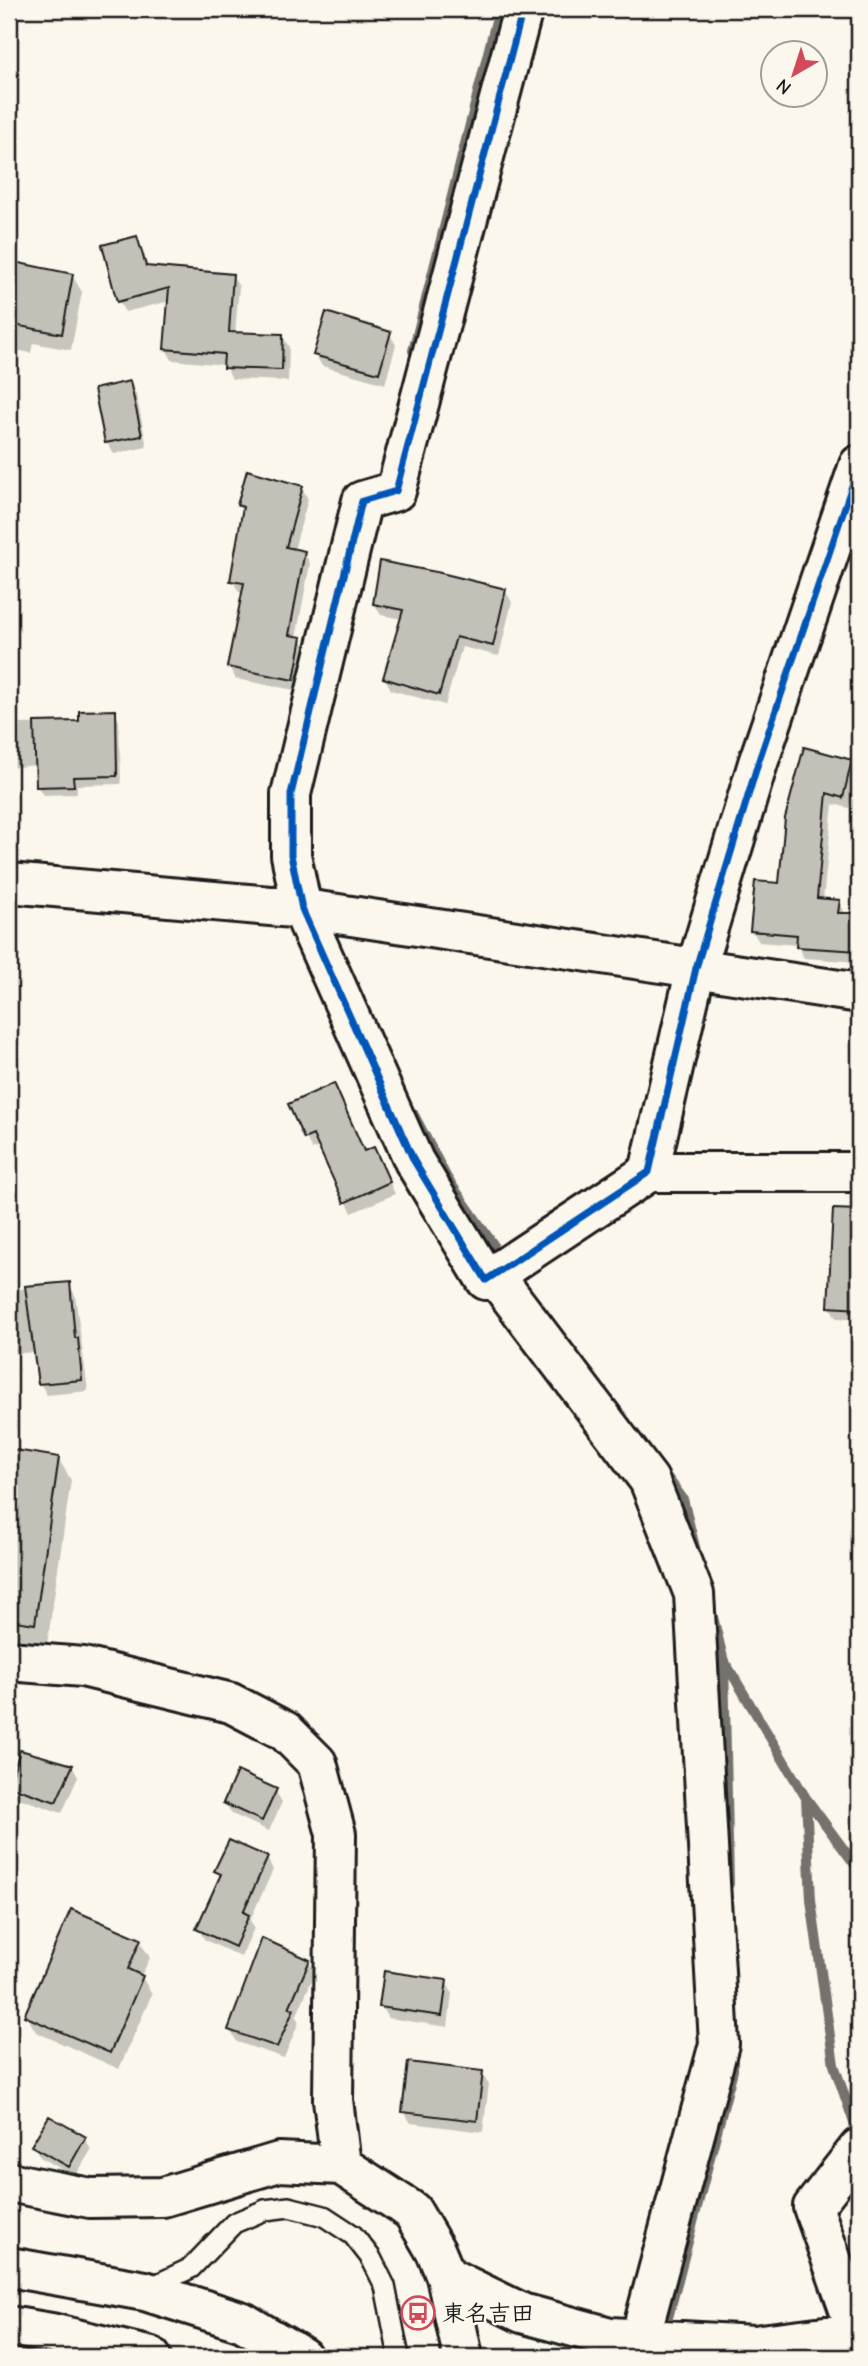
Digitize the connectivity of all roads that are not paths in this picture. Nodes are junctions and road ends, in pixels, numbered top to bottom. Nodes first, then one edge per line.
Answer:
1 (523, 9) edge
2 (859, 465) edge
3 (9, 883) edge
4 (314, 910) junction
5 (696, 968) junction
6 (859, 993) edge
7 (649, 1172) junction
8 (859, 1172) edge
9 (494, 1275) junction
10 (9, 1661) edge
11 (859, 2148) edge
12 (341, 2165) junction
13 (9, 2182) edge
14 (9, 2267) edge
15 (446, 2276) junction
16 (145, 2291) junction
17 (9, 2326) edge
18 (639, 2345) edge
19 (150, 2357) edge
20 (302, 2357) edge
21 (399, 2357) edge
22 (463, 2357) edge

1 - 4 main road
2 - 5 main road
3 - 4 main road
4 - 5 main road
4 - 9 main road
5 - 6 main road
5 - 7 main road
7 - 8 main road
7 - 9 main road
9 - 18 main road
10 - 12 main road
11 - 18 main road
12 - 13 main road
12 - 15 main road
14 - 16 main road
15 - 18 main road
15 - 22 main road
16 - 20 main road
16 - 21 lane
17 - 19 main road

